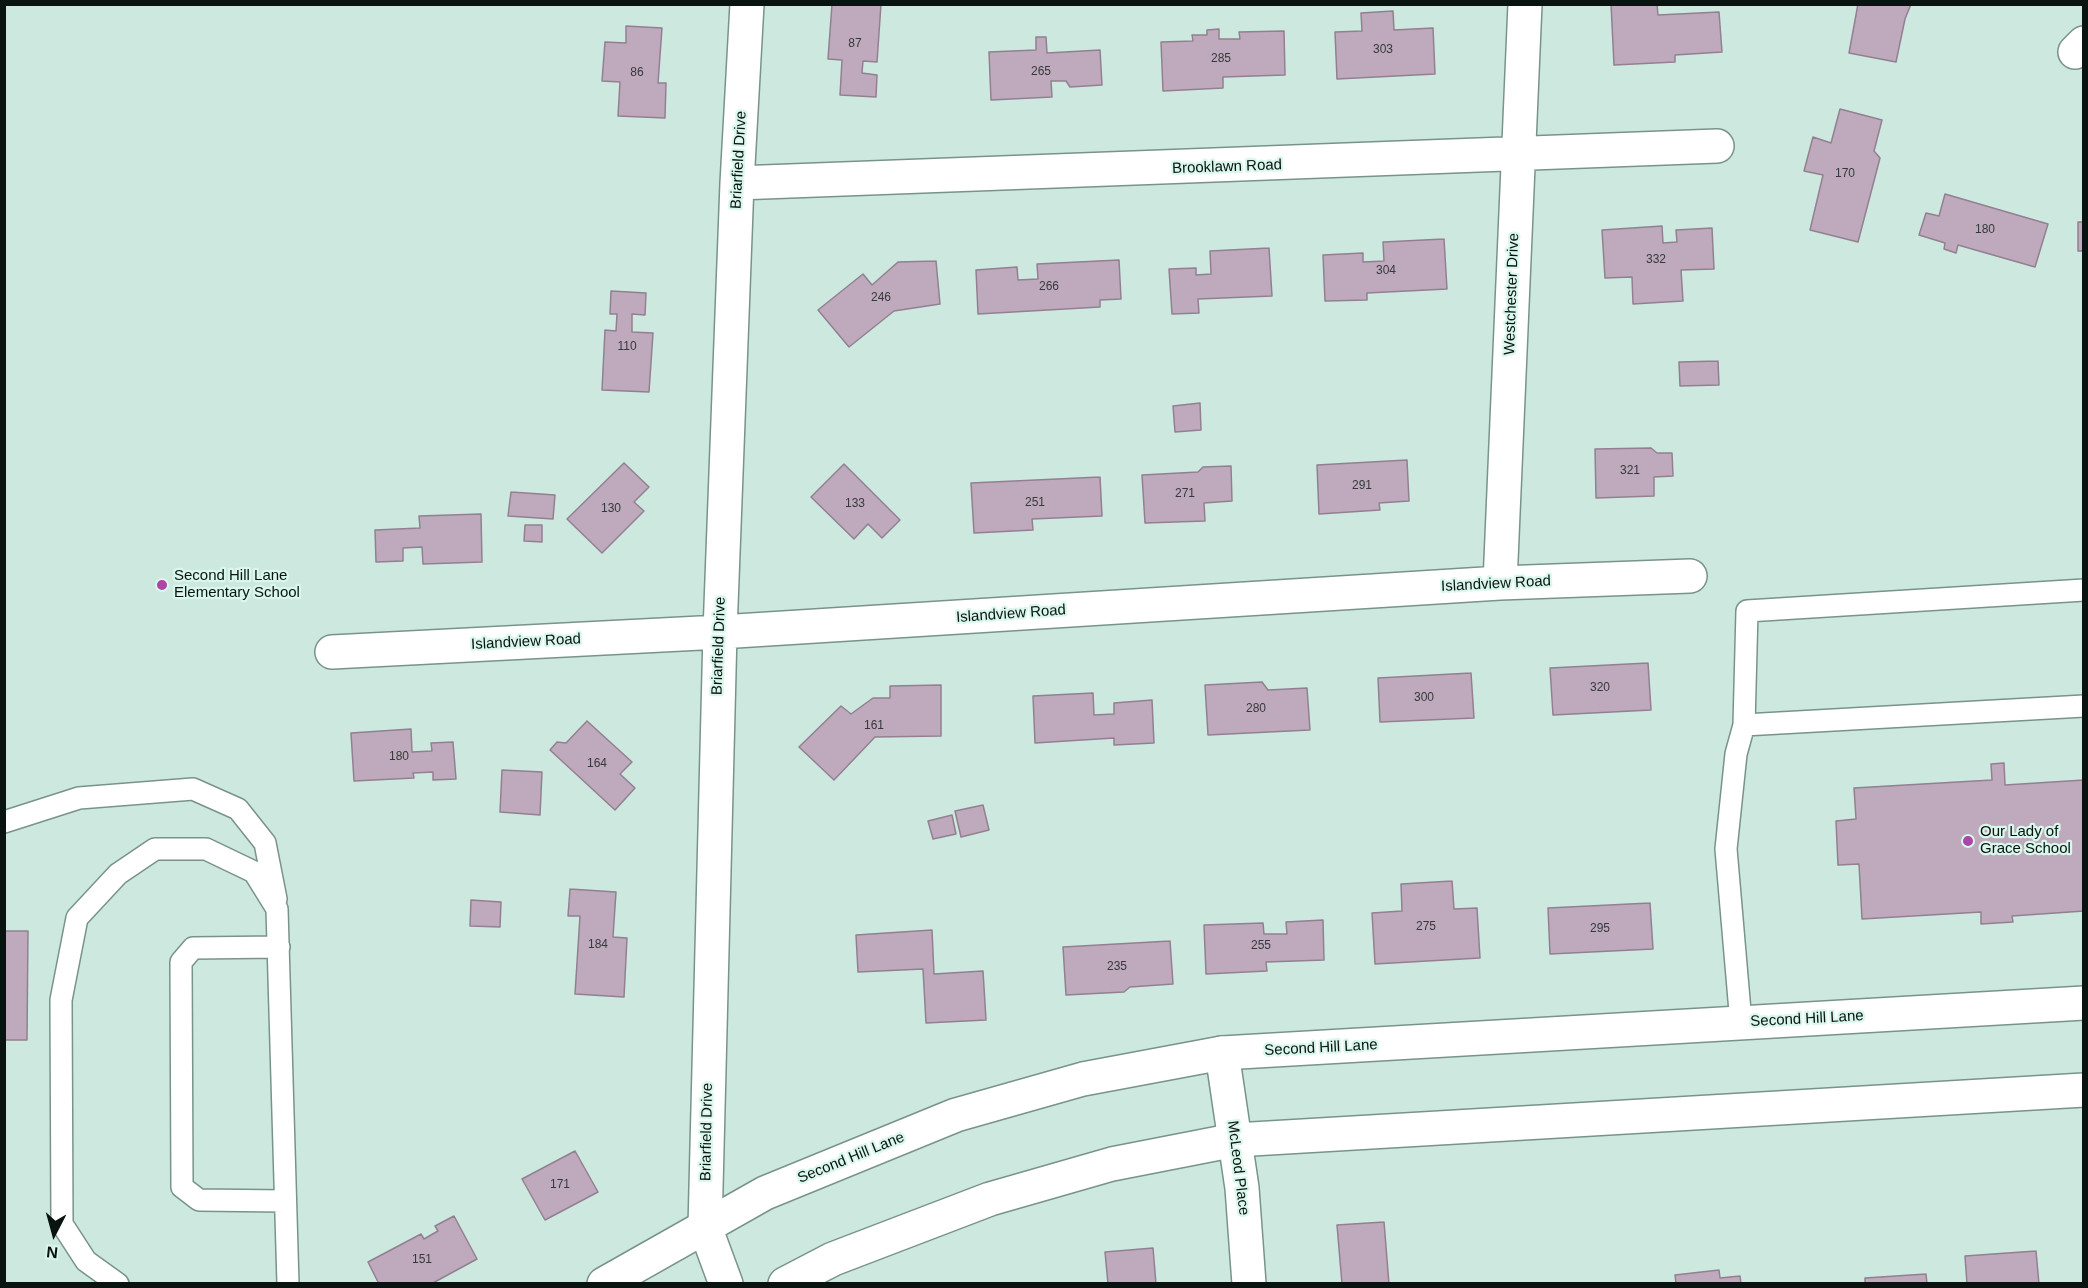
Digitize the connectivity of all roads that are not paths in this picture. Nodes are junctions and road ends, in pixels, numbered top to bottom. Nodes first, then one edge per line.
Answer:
1 (747, 4) edge
2 (1526, 4) edge
3 (1718, 146) dead end
4 (1517, 156) junction
5 (737, 183) junction
6 (1690, 576) dead end
7 (1500, 583) junction
8 (2084, 590) edge
9 (720, 632) junction
10 (332, 652) dead end
11 (2084, 706) edge
12 (1744, 725) junction
13 (4, 822) edge
14 (278, 909) junction
15 (279, 947) junction
16 (2084, 1003) edge
17 (1742, 1023) junction
18 (1222, 1053) junction
19 (2084, 1090) edge
20 (1235, 1140) junction
21 (285, 1201) junction
22 (705, 1227) junction
23 (118, 1284) edge
24 (288, 1284) edge
25 (604, 1284) edge
26 (726, 1284) edge
27 (785, 1284) edge
28 (1249, 1284) edge

1 - 5 street, Briarfield Drive
2 - 4 street, Westchester Drive
3 - 4 street, Brooklawn Road
4 - 5 street, Brooklawn Road
4 - 7 street, Westchester Drive
5 - 9 street, Briarfield Drive
6 - 7 street, Islandview Road
7 - 9 street, Islandview Road
8 - 12 lane
9 - 10 street, Islandview Road
9 - 22 street, Briarfield Drive
11 - 12 lane
12 - 17 lane
13 - 14 lane
14 - 15 lane
14 - 23 lane
15 - 21 lane
15 - 21 lane
16 - 17 street, Second Hill Lane
17 - 18 street, Second Hill Lane
18 - 20 street, McLeod Place
18 - 22 street, Second Hill Lane
19 - 20 street
20 - 27 street
20 - 28 street, McLeod Place
21 - 24 lane
22 - 25 street, Second Hill Lane
22 - 26 street, Briarfield Drive

